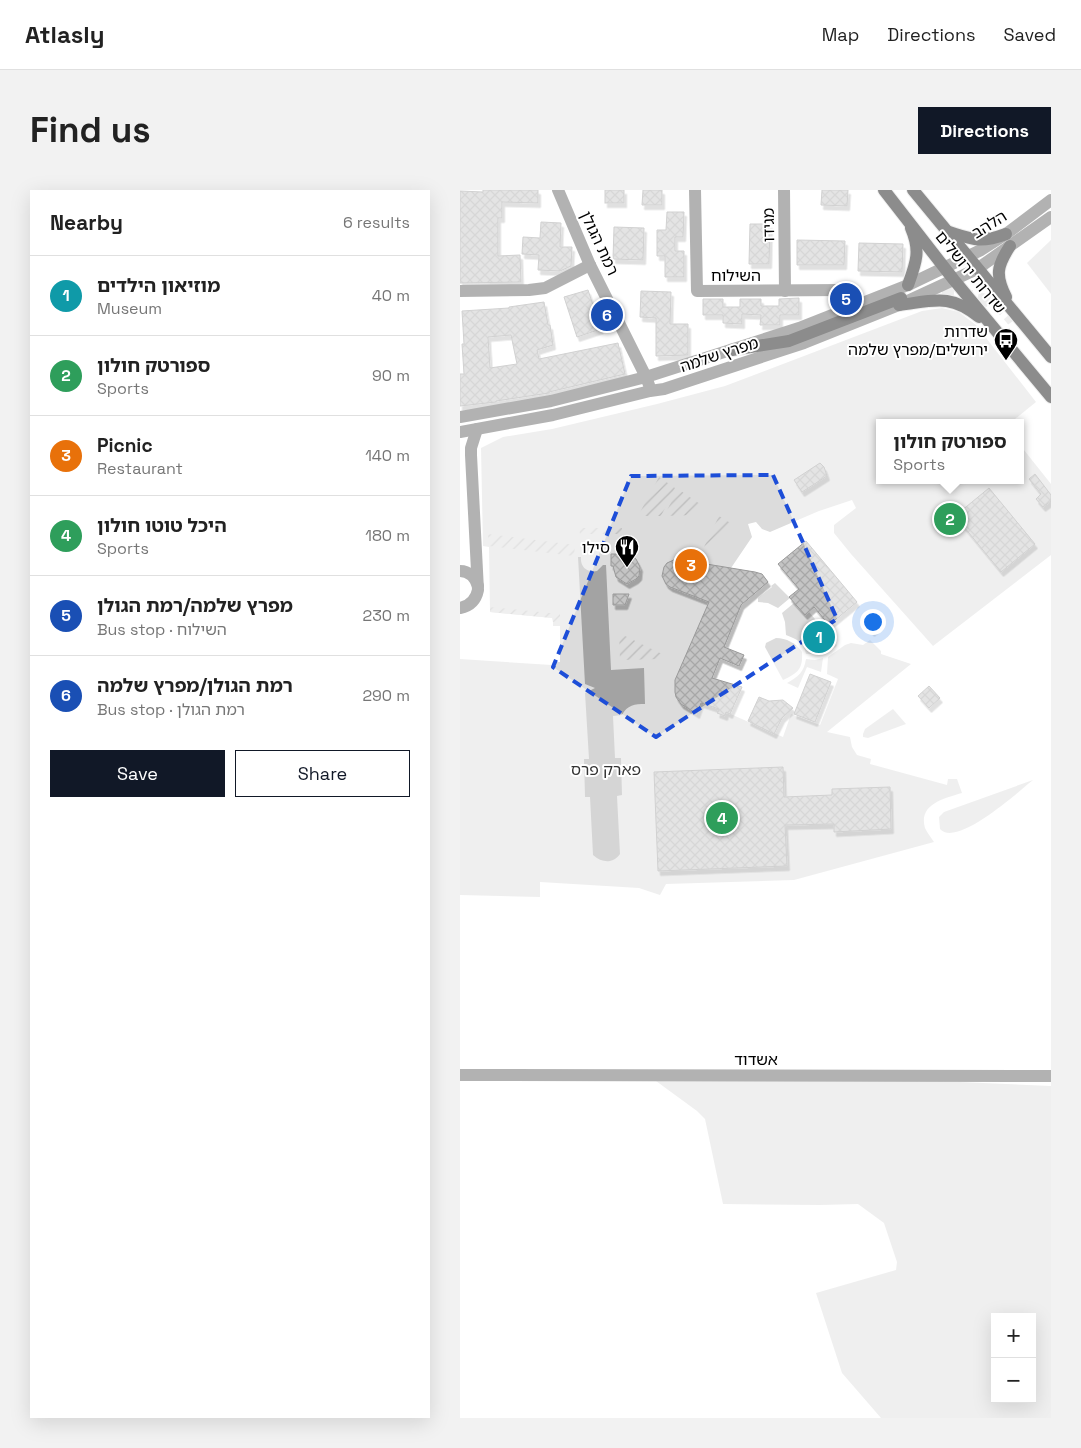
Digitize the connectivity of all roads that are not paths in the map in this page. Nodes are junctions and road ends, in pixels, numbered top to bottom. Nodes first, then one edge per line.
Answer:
1 (558, 190) edge
2 (695, 190) edge
3 (784, 190) edge
4 (884, 190) edge
5 (913, 190) edge
6 (1051, 200) edge
7 (903, 213) junction
8 (1050, 218) edge
9 (946, 231) junction
10 (1008, 240) junction
11 (967, 256) junction
12 (590, 265) junction
13 (945, 267) junction
14 (977, 269) junction
15 (954, 280) junction
16 (908, 284) junction
17 (846, 290) dead end
18 (460, 291) edge
19 (785, 291) junction
20 (900, 301) junction
21 (1013, 320) tunnel mouth
22 (1026, 326) junction
23 (1000, 334) junction
24 (732, 350) junction
25 (1051, 357) edge
26 (1051, 367) edge
27 (646, 377) junction
28 (650, 391) junction
29 (1051, 397) edge
30 (460, 417) edge
31 (477, 429) junction
32 (460, 432) edge
33 (460, 571) edge
34 (478, 586) junction
35 (460, 608) edge
36 (460, 1075) edge
37 (1051, 1076) edge

1 - 12 street, רמת הגולן
2 - 19 street, השילוח
3 - 19 street, מגידו
4 - 7 main road, שדרות ירושלים
5 - 9 main road, שדרות ירושלים
6 - 10 street, הלהב
7 - 13 main road, שדרות ירושלים
7 - 16 main road
8 - 10 street, הלהב
9 - 10 main road
9 - 11 main road, שדרות ירושלים
10 - 11 street, הלהב
10 - 14 street, הלהב
10 - 22 main road
11 - 13 street, מפרץ שלמה
11 - 14 main road, שדרות ירושלים
12 - 18 street
12 - 27 street, רמת הגולן
13 - 15 main road, שדרות ירושלים
13 - 16 street, מפרץ שלמה
14 - 15 street, מפרץ שלמה
14 - 22 main road, שדרות ירושלים
15 - 20 street, מפרץ שלמה
15 - 23 main road, שדרות ירושלים
16 - 24 street, מפרץ שלמה
17 - 19 street, השילוח
20 - 23 main road
20 - 24 main road
20 - 28 street, מפרץ שלמה
21 - 26 main road
22 - 25 main road, שדרות ירושלים
23 - 29 main road, שדרות ירושלים
24 - 27 street, מפרץ שלמה
27 - 28 street, רמת הגולן
27 - 30 street, מפרץ שלמה
28 - 31 street, מפרץ שלמה
31 - 32 street, מפרץ שלמה
31 - 34 street
33 - 34 street
34 - 35 street
36 - 37 street, אשדוד

